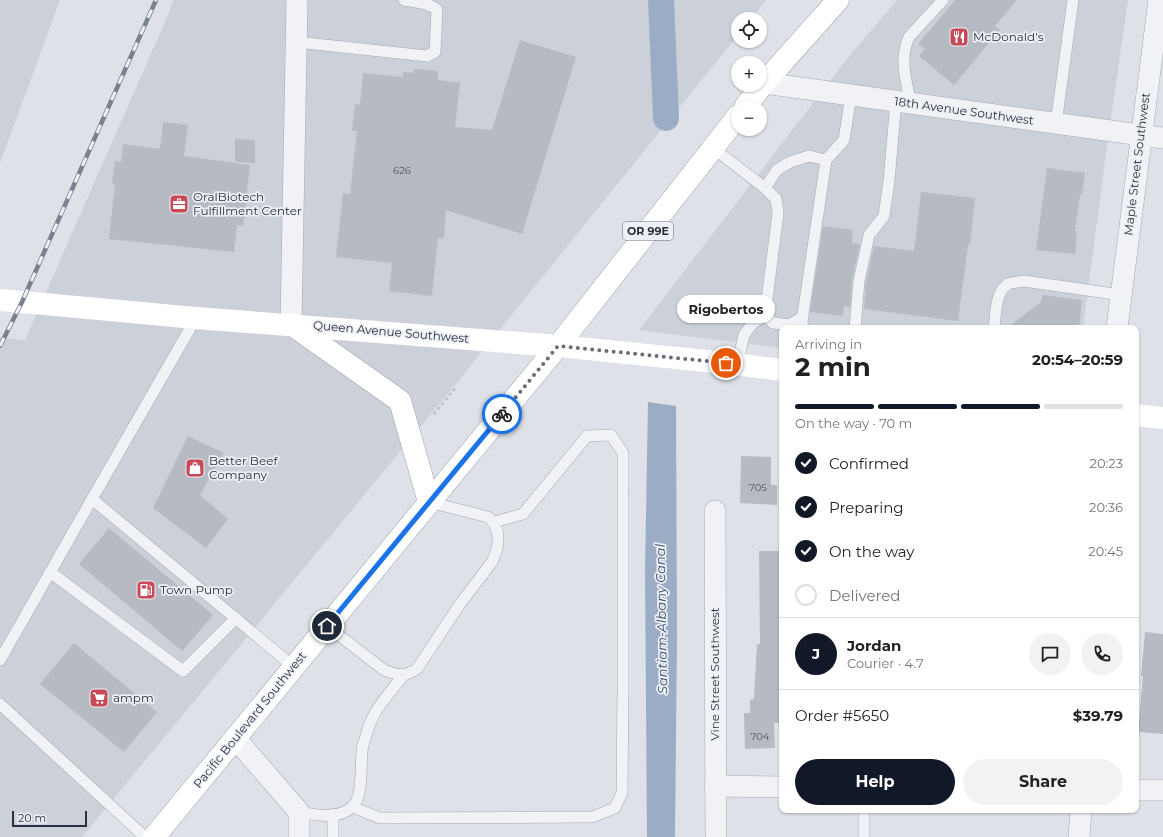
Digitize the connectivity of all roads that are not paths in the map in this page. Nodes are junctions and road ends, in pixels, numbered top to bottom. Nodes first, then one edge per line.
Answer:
1 (297, 0) edge
2 (404, 0) edge
3 (838, 0) edge
4 (943, 0) edge
5 (1072, 0) edge
6 (1158, 0) edge
7 (296, 42) junction
8 (767, 80) edge
9 (767, 83) edge
10 (757, 92) edge
11 (851, 95) junction
12 (751, 100) edge
13 (904, 102) junction
14 (1056, 124) junction
15 (731, 125) edge
16 (1140, 135) junction
17 (1163, 138) edge
18 (713, 148) junction
19 (826, 160) junction
20 (765, 188) junction
21 (1121, 295) junction
22 (0, 300) edge
23 (765, 315) junction
24 (196, 318) junction
25 (803, 323) edge
26 (291, 324) junction
27 (854, 325) edge
28 (994, 325) edge
29 (1116, 325) edge
30 (558, 346) junction
31 (737, 365) junction
32 (779, 370) edge
33 (1139, 415) edge
34 (1163, 418) edge
35 (92, 499) junction
36 (429, 502) junction
37 (715, 511) dead end
38 (494, 522) junction
39 (50, 572) junction
40 (236, 618) junction
41 (327, 626) junction
42 (0, 660) edge
43 (294, 667) junction
44 (404, 675) junction
45 (0, 704) edge
46 (235, 738) junction
47 (715, 786) junction
48 (779, 787) edge
49 (1139, 790) edge
50 (1163, 790) edge
51 (352, 807) junction
52 (299, 812) junction
53 (864, 813) edge
54 (1081, 813) edge
55 (333, 814) junction
56 (145, 837) edge
57 (154, 837) edge
58 (299, 837) edge
59 (333, 837) edge
60 (716, 837) edge
61 (864, 837) edge
62 (1078, 837) edge

1 - 7 street
2 - 7 lane
3 - 8 main road
4 - 13 lane
5 - 14 lane
6 - 16 street, Maple Street Southwest
7 - 26 street
9 - 11 street, 18th Avenue Southwest
10 - 12 main road
11 - 13 street, 18th Avenue Southwest
11 - 19 lane
13 - 14 street, 18th Avenue Southwest
13 - 27 lane
14 - 16 street, 18th Avenue Southwest
15 - 18 main road, Pacific Boulevard Southwest / OR 99E
16 - 17 street, 18th Avenue Southwest
16 - 21 street, Maple Street Southwest
18 - 20 lane
18 - 30 main road, Pacific Boulevard Southwest / OR 99E
19 - 20 lane
19 - 25 lane
20 - 23 lane
21 - 28 lane
21 - 29 street, Maple Street Southwest
22 - 24 main road, Queen Avenue Southwest
23 - 25 lane
23 - 31 lane
24 - 26 main road, Queen Avenue Southwest
24 - 35 lane
26 - 30 main road, Queen Avenue Southwest
26 - 36 main road
30 - 31 main road, Queen Avenue Southwest
30 - 36 main road, Pacific Boulevard Southwest / OR 99E
31 - 32 main road, Queen Avenue Southwest
33 - 34 main road
35 - 39 lane
35 - 40 lane
36 - 38 lane
36 - 41 main road, Pacific Boulevard Southwest / OR 99E
37 - 47 street, Vine Street Southwest
38 - 44 lane
38 - 51 lane
39 - 40 lane
39 - 42 lane
40 - 43 lane
41 - 43 main road, Pacific Boulevard Southwest / OR 99E
41 - 44 lane
43 - 46 main road, Pacific Boulevard Southwest / OR 99E
44 - 51 lane
45 - 56 lane
46 - 52 street
46 - 57 main road, Pacific Boulevard Southwest / OR 99E
47 - 48 street
47 - 60 street, Vine Street Southwest
49 - 50 street
51 - 55 lane
52 - 55 lane
52 - 58 street
53 - 61 lane
54 - 62 street
55 - 59 lane

